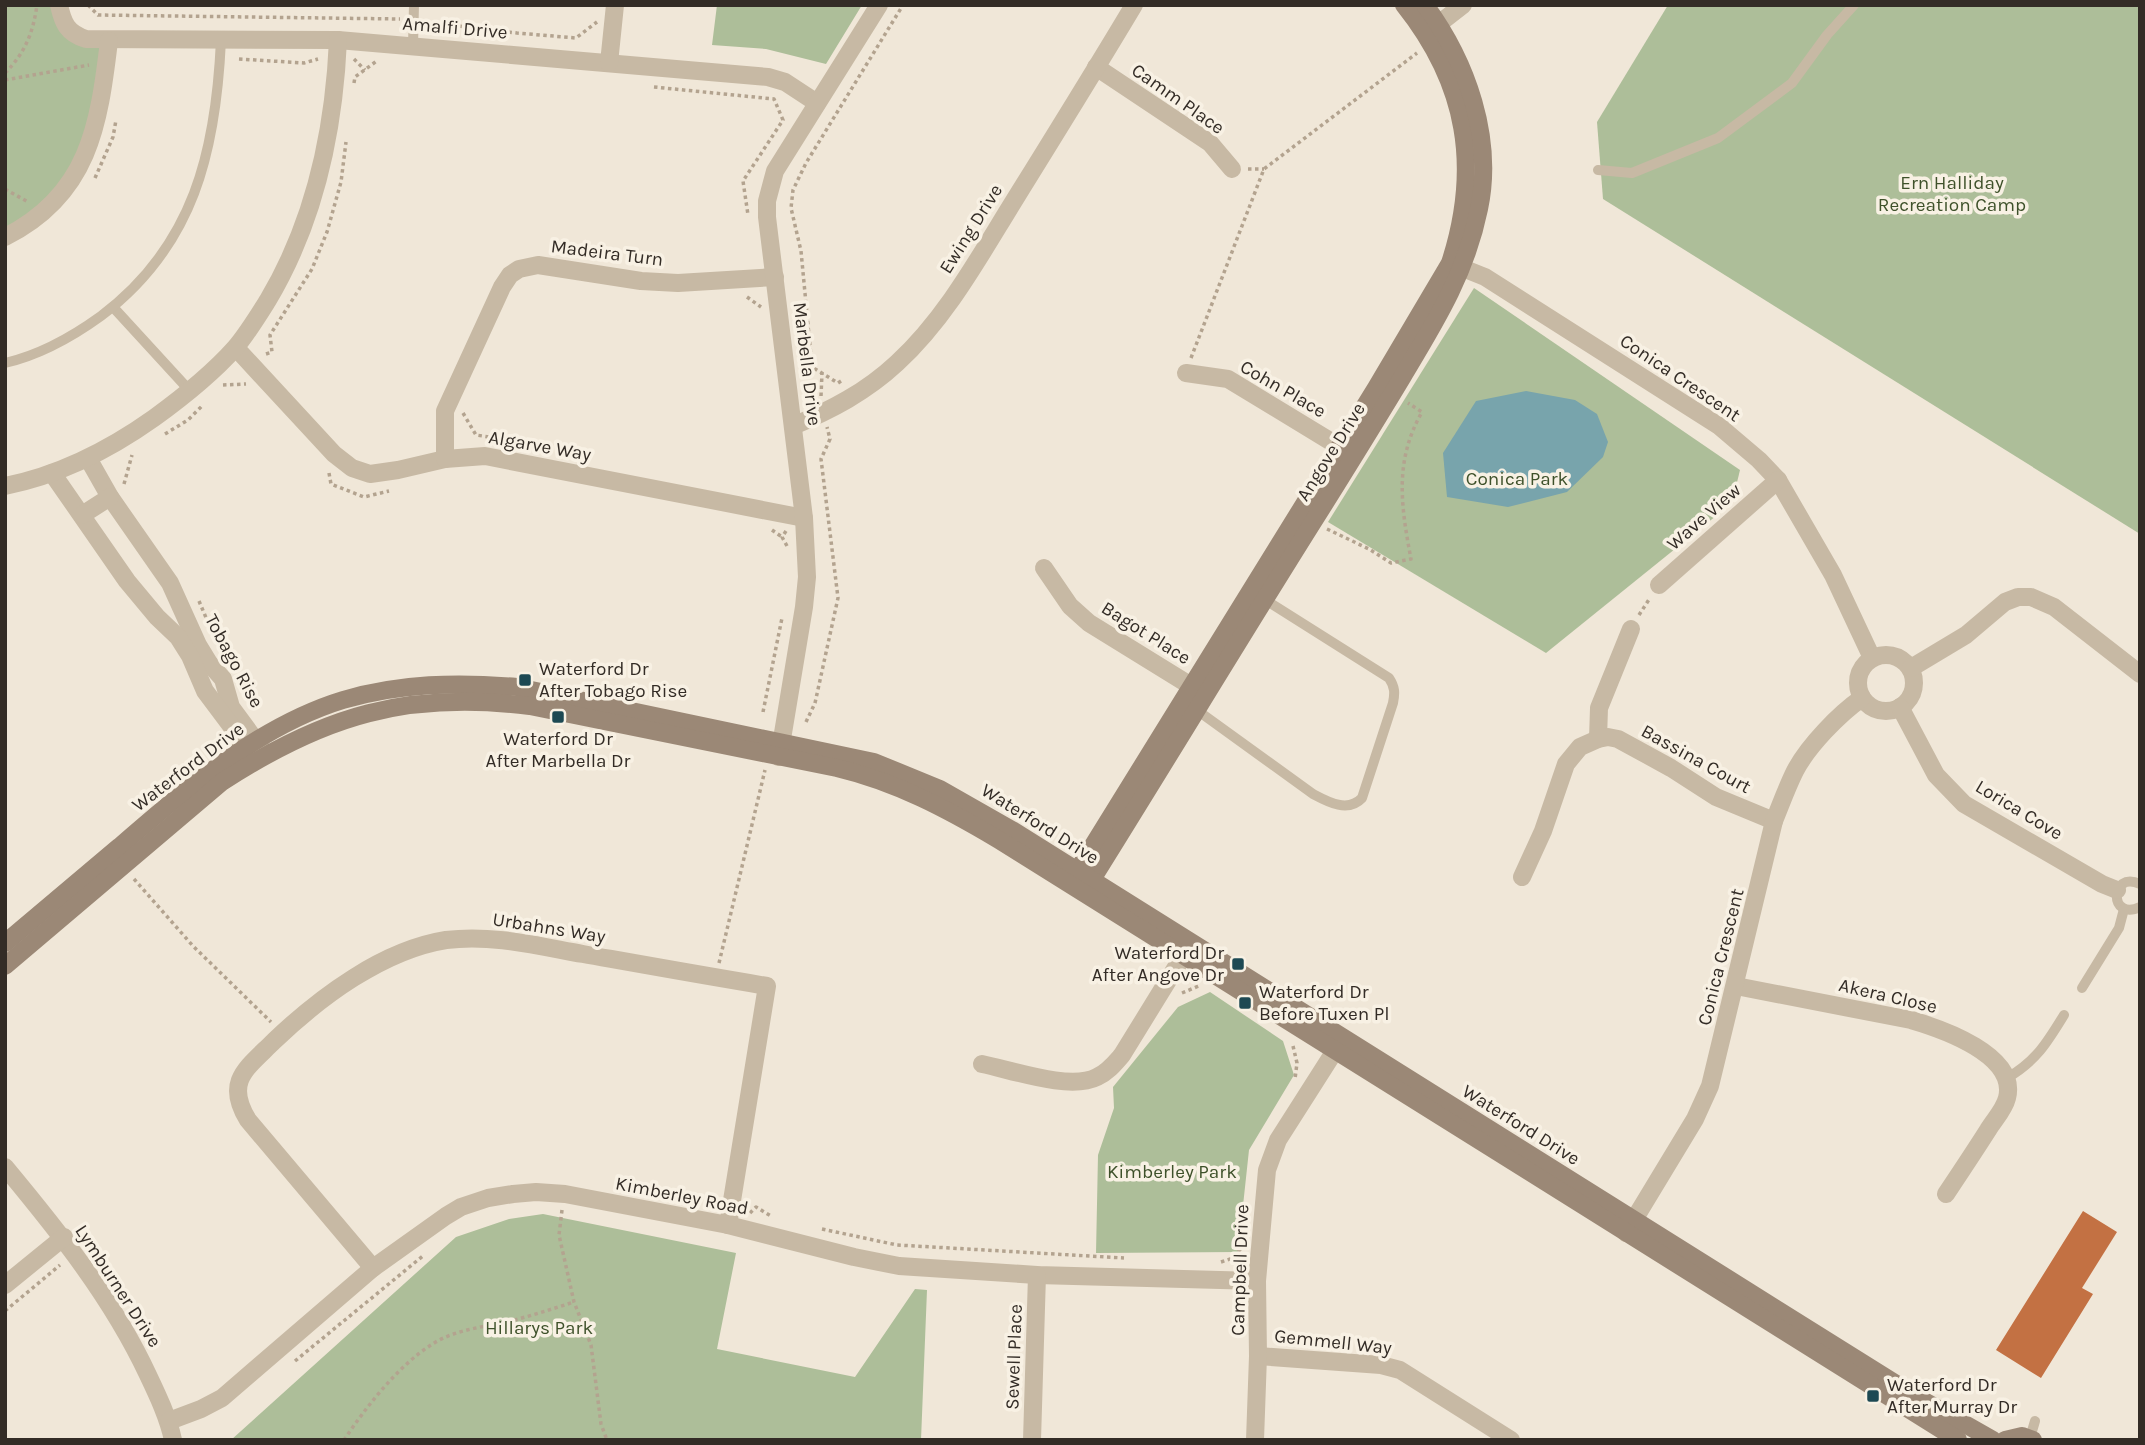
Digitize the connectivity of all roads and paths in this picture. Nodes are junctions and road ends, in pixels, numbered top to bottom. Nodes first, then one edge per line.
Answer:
1 (37, 5) edge
2 (59, 5) edge
3 (88, 5) edge
4 (414, 5) edge
5 (879, 5) edge
6 (903, 5) edge
7 (1134, 5) edge
8 (1404, 5) edge
9 (1425, 5) edge
10 (1464, 5) edge
11 (1854, 5) edge
12 (607, 9) edge
13 (414, 20) junction
14 (1432, 34) junction
15 (338, 40) junction
16 (109, 41) junction
17 (413, 45) junction
18 (221, 49) junction
19 (337, 59) junction
20 (388, 61) dead end
21 (608, 63) junction
22 (88, 65) dead end
23 (1096, 67) junction
24 (365, 70) junction
25 (5, 73) edge
26 (90, 73) dead end
27 (650, 86) dead end
28 (354, 90) dead end
29 (817, 103) junction
30 (348, 129) dead end
31 (1232, 169) dead end
32 (1598, 170) dead end
33 (5, 189) edge
34 (29, 208) dead end
35 (749, 221) dead end
36 (5, 237) edge
37 (1457, 265) junction
38 (767, 278) junction
39 (741, 292) dead end
40 (751, 299) junction
41 (113, 307) junction
42 (761, 308) dead end
43 (242, 354) junction
44 (5, 363) edge
45 (822, 373) junction
46 (1186, 373) joint
47 (849, 376) dead end
48 (190, 391) junction
49 (216, 393) dead end
50 (206, 402) dead end
51 (461, 410) dead end
52 (824, 413) junction
53 (793, 426) junction
54 (165, 434) dead end
55 (142, 449) dead end
56 (1347, 451) junction
57 (493, 458) junction
58 (446, 459) junction
59 (89, 460) junction
60 (52, 473) junction
61 (1778, 480) junction
62 (5, 486) edge
63 (117, 491) junction
64 (82, 515) junction
65 (798, 517) junction
66 (763, 525) dead end
67 (782, 537) junction
68 (789, 550) dead end
69 (1044, 568) dead end
70 (170, 583) junction
71 (1659, 585) joint
72 (194, 591) dead end
73 (1264, 599) junction
74 (144, 601) junction
75 (784, 611) dead end
76 (208, 624) dead end
77 (1631, 629) joint
78 (1872, 657) junction
79 (1911, 668) junction
80 (2140, 674) edge
81 (1193, 697) junction
82 (1862, 698) junction
83 (1900, 707) junction
84 (763, 712) dead end
85 (806, 722) dead end
86 (1598, 738) junction
87 (255, 751) junction
88 (776, 752) junction
89 (1774, 821) junction
90 (124, 867) junction
91 (1522, 877) dead end
92 (1080, 882) junction
93 (2140, 884) edge
94 (2117, 890) junction
95 (2140, 906) edge
96 (2124, 909) junction
97 (5, 943) edge
98 (1187, 949) junction
99 (5, 966) edge
100 (715, 977) junction
101 (1736, 986) junction
102 (2082, 988) dead end
103 (2064, 1015) dead end
104 (283, 1033) junction
105 (1339, 1044) junction
106 (982, 1064) dead end
107 (2007, 1078) junction
108 (5, 1167) edge
109 (1946, 1194) dead end
110 (567, 1204) junction
111 (552, 1208) dead end
112 (777, 1219) dead end
113 (728, 1225) junction
114 (812, 1227) dead end
115 (1630, 1227) junction
116 (746, 1230) junction
117 (64, 1237) junction
118 (75, 1253) junction
119 (424, 1256) dead end
120 (1135, 1258) dead end
121 (373, 1268) junction
122 (1037, 1275) junction
123 (1257, 1281) junction
124 (5, 1285) edge
125 (574, 1302) junction
126 (5, 1311) edge
127 (1258, 1356) junction
128 (287, 1367) dead end
129 (169, 1421) junction
130 (2033, 1433) edge
131 (173, 1440) edge
132 (344, 1440) edge
133 (607, 1440) edge
134 (1032, 1440) edge
135 (1255, 1440) edge
136 (1511, 1440) edge
137 (1958, 1440) edge
138 (1993, 1440) edge
139 (2005, 1440) edge

1 - 25 path
2 - 16 street, Amalfi Drive
3 - 13 path
4 - 13 lane
5 - 29 street, Marbella Drive
6 - 45 path
7 - 23 street, Ewing Drive
8 - 14 street, Angove Drive
9 - 14 street, Angove Drive
10 - 14 street
11 - 32 lane
12 - 13 path
12 - 21 street
13 - 17 lane
14 - 37 street, Angove Drive
14 - 46 path
15 - 17 street, Amalfi Drive
15 - 18 street, Amalfi Drive
15 - 19 street
16 - 18 street, Amalfi Drive
16 - 36 street
17 - 21 street, Amalfi Drive
18 - 19 path
18 - 41 lane
19 - 24 path
19 - 43 street
20 - 24 path
21 - 29 street, Amalfi Drive
22 - 26 path
23 - 31 street, Camm Place
23 - 52 street, Ewing Drive
24 - 28 path
27 - 35 path
29 - 38 street, Marbella Drive
30 - 43 path
33 - 34 path
37 - 56 street, Angove Drive
37 - 61 street, Conica Crescent
38 - 40 path
38 - 53 street, Marbella Drive
38 - 58 street, Madeira Turn
39 - 40 path
40 - 42 path
41 - 44 lane
41 - 48 lane
43 - 48 street
43 - 49 path
43 - 58 street, Algarve Way
45 - 47 path
45 - 52 path
46 - 56 street, Cohn Place
48 - 59 street
50 - 54 path
51 - 57 path
52 - 53 street, Ewing Drive
52 - 85 path
53 - 65 street, Marbella Drive
55 - 63 path
56 - 73 street, Angove Drive
56 - 81 street, Angove Drive
57 - 58 street, Algarve Way
57 - 65 street, Algarve Way
59 - 60 street
59 - 63 street, Tobago Rise
60 - 62 street
60 - 64 street, Tobago Rise
61 - 71 street, Wave View
61 - 78 street, Conica Crescent
63 - 64 street
63 - 70 street, Tobago Rise
64 - 74 street, Tobago Rise
65 - 67 path
65 - 88 street, Marbella Drive
66 - 67 path
67 - 68 path
69 - 81 street, Bagot Place
70 - 74 street
70 - 87 street, Tobago Rise
71 - 77 path
72 - 76 path
73 - 81 street, Angove Drive
73 - 81 lane
74 - 87 street, Tobago Rise
75 - 84 path
77 - 86 street
78 - 79 street
78 - 82 street
79 - 80 street
79 - 83 street
81 - 92 street, Angove Drive
82 - 83 street
82 - 89 street, Conica Crescent
83 - 94 street, Lorica Cove
86 - 89 street, Bassina Court
86 - 91 street
87 - 88 street, Waterford Drive
87 - 90 street, Waterford Drive
87 - 97 street, Waterford Drive
88 - 92 street, Waterford Drive
88 - 100 path
89 - 101 street, Conica Crescent
90 - 99 street, Waterford Drive
90 - 104 path
92 - 98 street, Waterford Drive
93 - 94 lane
94 - 96 lane
95 - 96 lane
96 - 102 lane
98 - 105 street, Waterford Drive
98 - 106 street
100 - 104 street, Urbahns Way
100 - 113 street, Urbahns Way
101 - 107 street, Akera Close
101 - 115 street, Conica Crescent
103 - 107 lane
104 - 121 street, Urbahns Way
105 - 115 street, Waterford Drive
105 - 123 street, Campbell Drive
107 - 109 street
108 - 117 street, Lymburner Drive
110 - 111 path
110 - 113 street, Kimberley Road
110 - 121 street, Kimberley Road
110 - 125 path
112 - 116 path
113 - 116 street, Kimberley Road
114 - 120 path
115 - 137 street, Waterford Drive
115 - 138 street, Waterford Drive
116 - 122 street, Kimberley Road
117 - 118 street, Lymburner Drive
117 - 124 street
118 - 126 path
118 - 129 street, Lymburner Drive
119 - 128 path
121 - 129 street, Kimberley Road
122 - 123 street, Kimberley Road
122 - 134 street, Sewell Place
123 - 127 street, Campbell Drive
125 - 132 path
125 - 133 path
127 - 135 street, Campbell Drive
127 - 136 street, Gemmell Way
129 - 131 street, Lymburner Drive
130 - 139 street

